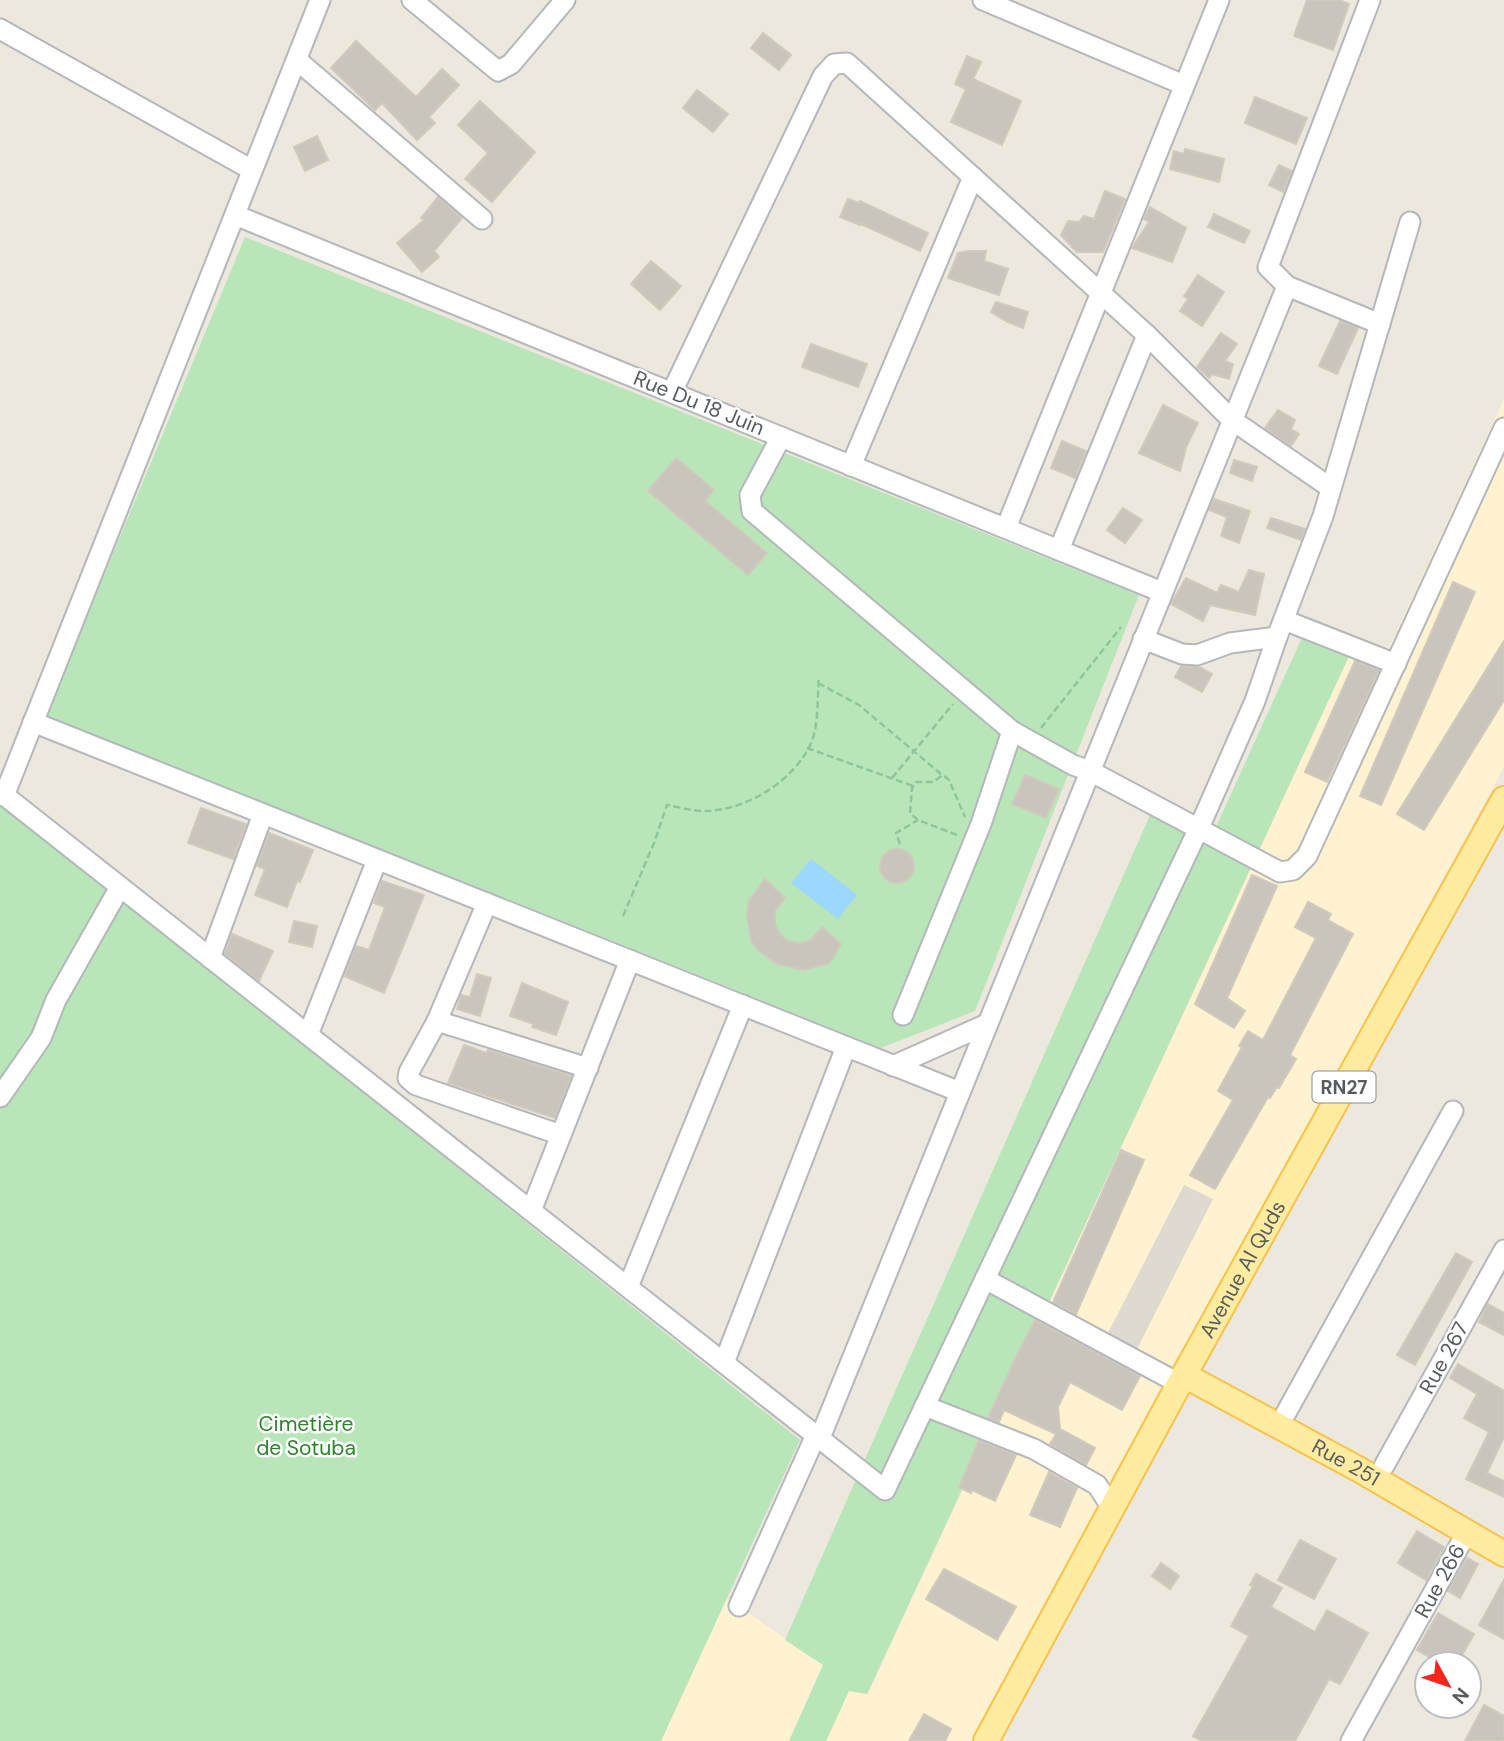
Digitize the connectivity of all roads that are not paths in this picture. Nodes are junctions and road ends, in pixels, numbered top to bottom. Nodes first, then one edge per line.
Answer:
1 (320, 0) edge
2 (412, 0) edge
3 (565, 0) edge
4 (984, 0) edge
5 (1219, 0) edge
6 (1370, 0) edge
7 (0, 29) edge
8 (297, 60) junction
9 (1184, 85) junction
10 (252, 170) junction
11 (973, 177) junction
12 (235, 215) junction
13 (482, 219) dead end
14 (1410, 222) dead end
15 (1287, 286) junction
16 (1101, 293) junction
17 (1380, 324) junction
18 (1147, 335) junction
19 (671, 393) junction
20 (1232, 419) junction
21 (1504, 428) edge
22 (781, 437) junction
23 (851, 466) junction
24 (1331, 488) junction
25 (1006, 528) junction
26 (1059, 550) junction
27 (1162, 592) junction
28 (1280, 629) junction
29 (1143, 639) junction
30 (1396, 664) junction
31 (33, 722) junction
32 (1012, 731) junction
33 (1090, 771) junction
34 (2, 794) edge
35 (1504, 799) edge
36 (263, 814) junction
37 (1199, 828) junction
38 (1504, 834) edge
39 (377, 860) junction
40 (120, 887) junction
41 (487, 903) junction
42 (209, 958) junction
43 (630, 960) junction
44 (743, 1005) junction
45 (902, 1015) dead end
46 (437, 1021) junction
47 (987, 1024) junction
48 (307, 1035) junction
49 (846, 1047) junction
50 (893, 1066) junction
51 (588, 1068) junction
52 (960, 1092) junction
53 (0, 1097) edge
54 (1453, 1111) dead end
55 (561, 1135) junction
56 (531, 1211) junction
57 (1504, 1250) edge
58 (985, 1279) junction
59 (628, 1287) junction
60 (724, 1363) junction
61 (1191, 1374) junction
62 (925, 1406) junction
63 (1286, 1413) junction
64 (818, 1437) junction
65 (1384, 1466) junction
66 (1112, 1508) junction
67 (1467, 1532) junction
68 (1504, 1534) edge
69 (1504, 1554) edge
70 (739, 1606) dead end
71 (986, 1741) edge
72 (1003, 1741) edge
73 (1351, 1741) edge

1 - 8 street
2 - 3 street
4 - 9 street
5 - 9 street
6 - 15 street
7 - 10 street
8 - 10 street
8 - 13 street
9 - 16 street
10 - 12 street
11 - 16 street
11 - 19 street
11 - 23 street
12 - 19 street, Rue Du 18 Juin
12 - 31 street
14 - 17 street
15 - 17 street
15 - 20 street
16 - 18 street
16 - 25 street
17 - 24 street
18 - 20 street
18 - 26 street
19 - 22 street, Rue Du 18 Juin
20 - 24 street
20 - 27 street
21 - 30 street
22 - 23 street, Rue Du 18 Juin
22 - 32 street
23 - 25 street, Rue Du 18 Juin
24 - 28 street
25 - 26 street, Rue Du 18 Juin
26 - 27 street, Rue Du 18 Juin
27 - 29 street
28 - 29 street
28 - 30 street
28 - 37 street
29 - 33 street
30 - 37 street
31 - 34 street
31 - 36 street
32 - 33 street
32 - 45 street
33 - 37 street
33 - 47 street
34 - 40 street
35 - 61 main road, Avenue Al Quds / RN27
36 - 39 street
36 - 42 street
37 - 58 street
38 - 61 main road, Avenue Al Quds / RN27
39 - 41 street
39 - 48 street
40 - 42 street
40 - 53 street
41 - 43 street
41 - 46 street
42 - 48 street
43 - 44 street
43 - 51 street
44 - 49 street
44 - 59 street
46 - 51 street
46 - 55 street
47 - 50 street
47 - 52 street
48 - 56 street
49 - 50 street
49 - 60 street
50 - 52 street
51 - 55 street
52 - 64 street
54 - 63 street
55 - 56 street
56 - 59 street
57 - 65 street, Rue 267
58 - 61 street
58 - 62 street
59 - 60 street
60 - 64 street
61 - 63 main road, Rue 251
61 - 66 main road, Avenue Al Quds / RN27
61 - 67 main road, Rue 251
61 - 72 main road, Avenue Al Quds / RN27
62 - 64 street
62 - 66 street
63 - 65 main road, Rue 251
64 - 70 street
65 - 68 main road, Rue 251
66 - 71 main road, Avenue Al Quds / RN27
67 - 69 main road, Rue 251
67 - 73 street, Rue 266

